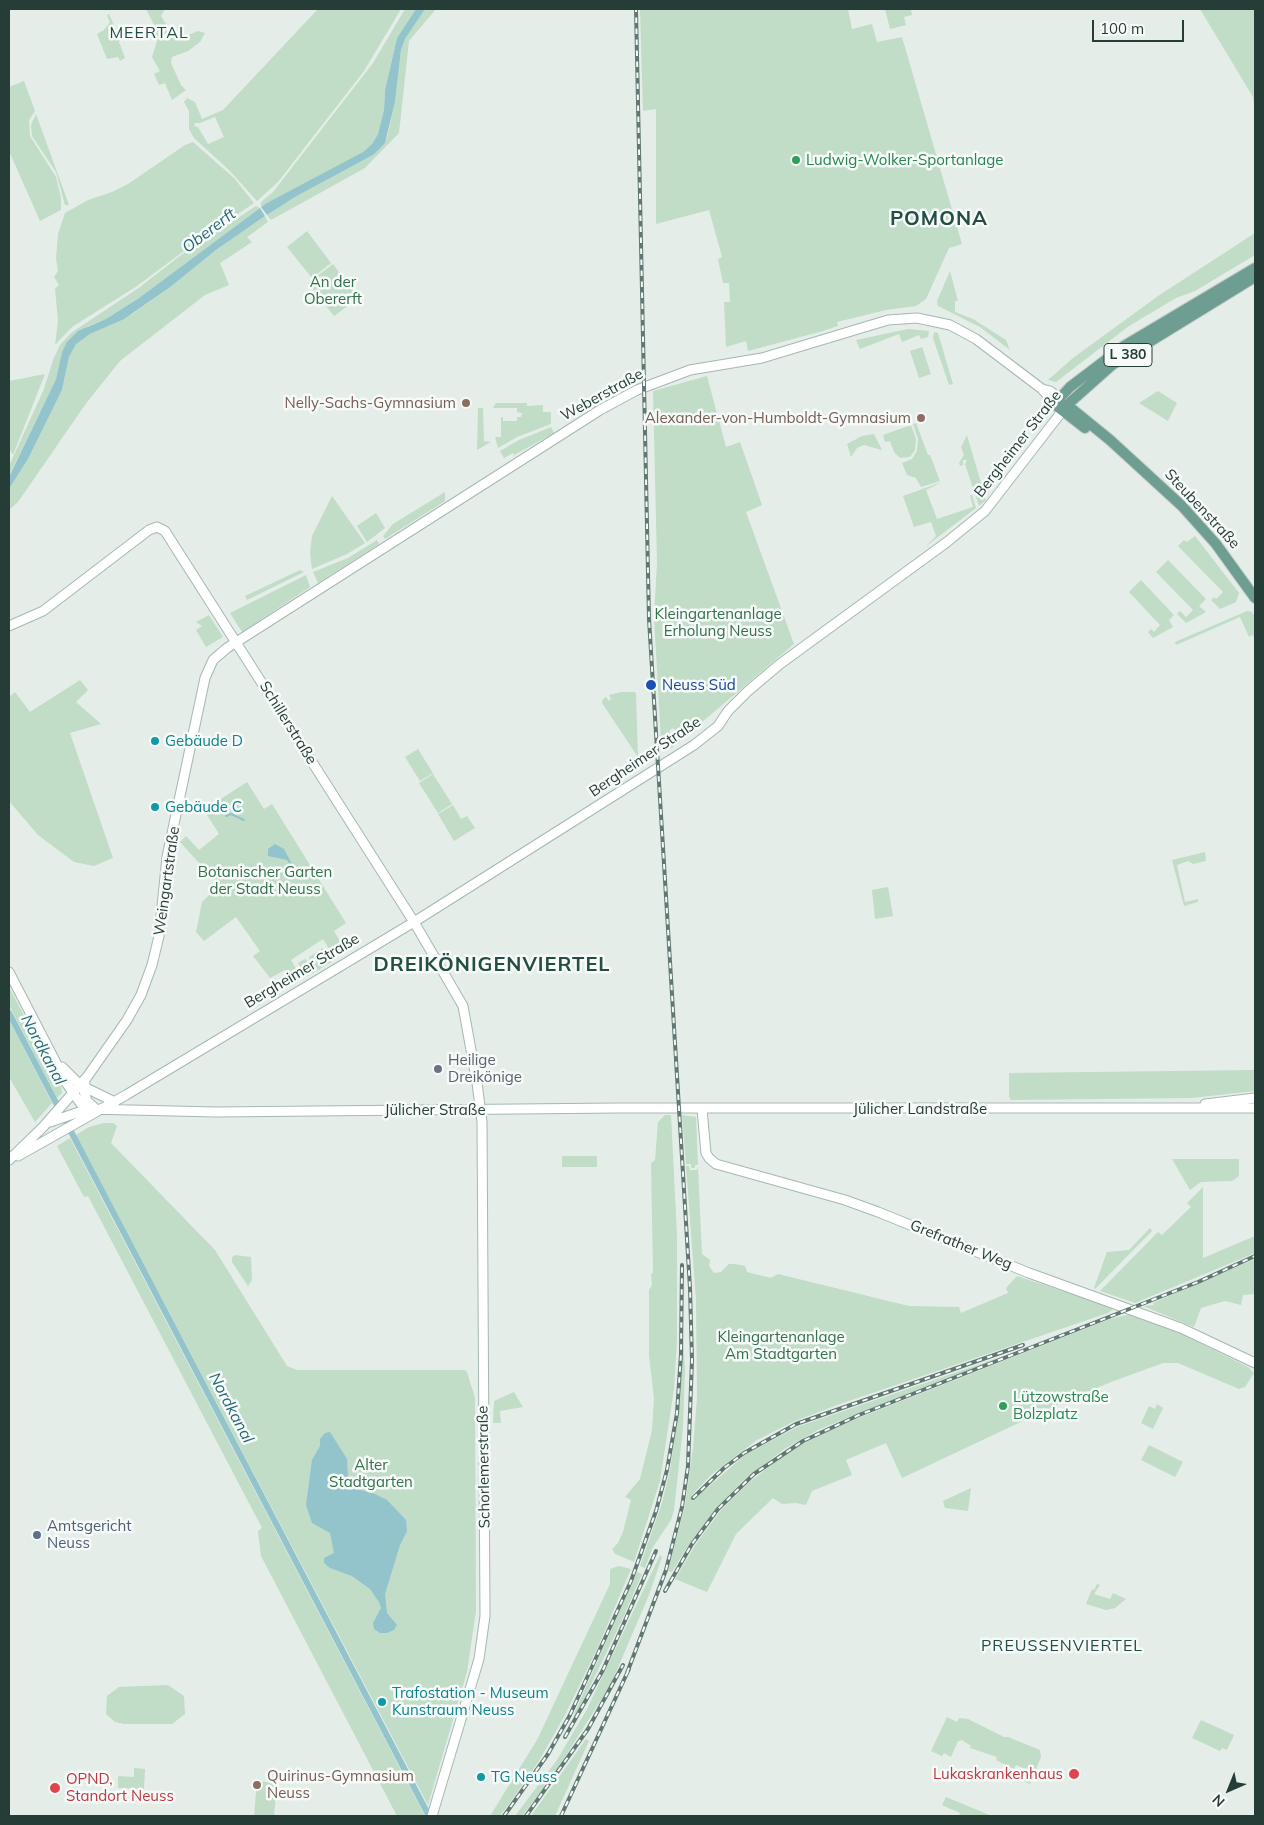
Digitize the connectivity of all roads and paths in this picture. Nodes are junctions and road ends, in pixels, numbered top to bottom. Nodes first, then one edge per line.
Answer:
1 (1255, 268) edge
2 (1255, 277) edge
3 (1062, 405) junction
4 (1255, 598) edge
5 (9, 626) edge
6 (236, 642) junction
7 (414, 922) junction
8 (9, 972) edge
9 (56, 1062) junction
10 (1255, 1098) edge
11 (87, 1102) junction
12 (114, 1102) junction
13 (654, 1108) joint
14 (1186, 1108) junction
15 (1255, 1108) edge
16 (702, 1109) junction
17 (481, 1110) junction
18 (173, 1111) junction
19 (216, 1112) junction
20 (71, 1122) junction
21 (52, 1127) junction
22 (9, 1160) edge
23 (1255, 1363) edge
24 (433, 1814) edge

1 - 3 main road, Bergheimer Straße / L 380
2 - 3 main road, Bergheimer Straße / L 380
3 - 4 main road, Steubenstraße
3 - 6 main road, Weberstraße
3 - 7 main road, Bergheimer Straße / L 380
5 - 6 main road, Schillerstraße
6 - 7 main road, Schillerstraße
6 - 11 main road, Weingartstraße
7 - 12 main road, Bergheimer Straße / L 380
7 - 17 main road, Schillerstraße
8 - 9 main road
9 - 11 main road
9 - 11 main road
10 - 14 main road, Jülicher Landstraße
11 - 12 main road, L 380
11 - 12 main road
11 - 12 main road
11 - 18 main road, Jülicher Straße
11 - 19 main road, Jülicher Straße
11 - 20 main road
11 - 20 main road
11 - 20 main road
11 - 21 main road
12 - 18 main road
13 - 16 main road, Jülicher Landstraße
13 - 17 main road, Jülicher Straße
14 - 15 main road, Jülicher Landstraße
14 - 16 main road, Jülicher Landstraße
16 - 23 main road, Grefrather Weg
17 - 19 main road, Jülicher Straße
17 - 24 main road, Schorlemerstraße
18 - 19 main road, Jülicher Straße
20 - 21 main road
20 - 21 main road
21 - 22 main road
21 - 22 main road

